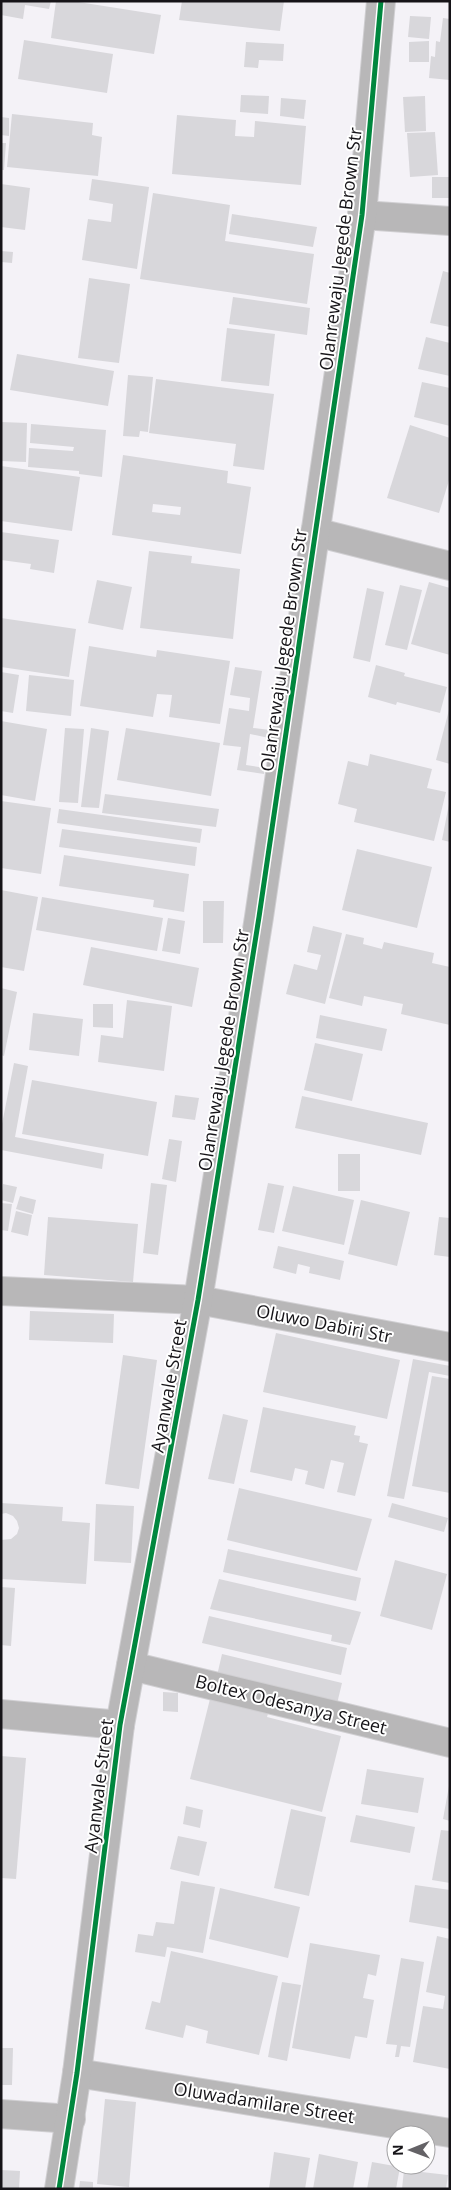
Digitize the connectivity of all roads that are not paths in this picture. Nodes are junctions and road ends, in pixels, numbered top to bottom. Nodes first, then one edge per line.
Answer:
1 (381, 1) edge
2 (362, 215) junction
3 (450, 220) edge
4 (315, 532) junction
5 (450, 566) edge
6 (1, 1290) edge
7 (198, 1300) junction
8 (450, 1347) edge
9 (132, 1666) junction
10 (1, 1714) edge
11 (120, 1726) junction
12 (450, 1743) edge
13 (78, 2073) junction
14 (1, 2114) edge
15 (71, 2119) junction
16 (450, 2133) edge
17 (59, 2189) edge

1 - 2 street, Olanrewaju Jegede Brown Str
2 - 3 street
2 - 4 street, Olanrewaju Jegede Brown Str
4 - 5 street
4 - 7 street, Olanrewaju Jegede Brown Str
6 - 7 street, Oluwo Dabiri Str
7 - 8 street, Oluwo Dabiri Str
7 - 9 street, Ayanwale Street
9 - 11 street, Ayanwale Street
9 - 12 street, Boltex Odesanya Street
10 - 11 street
11 - 13 street, Ayanwale Street
13 - 15 street, Ayanwale Street
13 - 16 street, Oluwadamilare Street
14 - 15 street
15 - 17 street, Ayanwale Street

